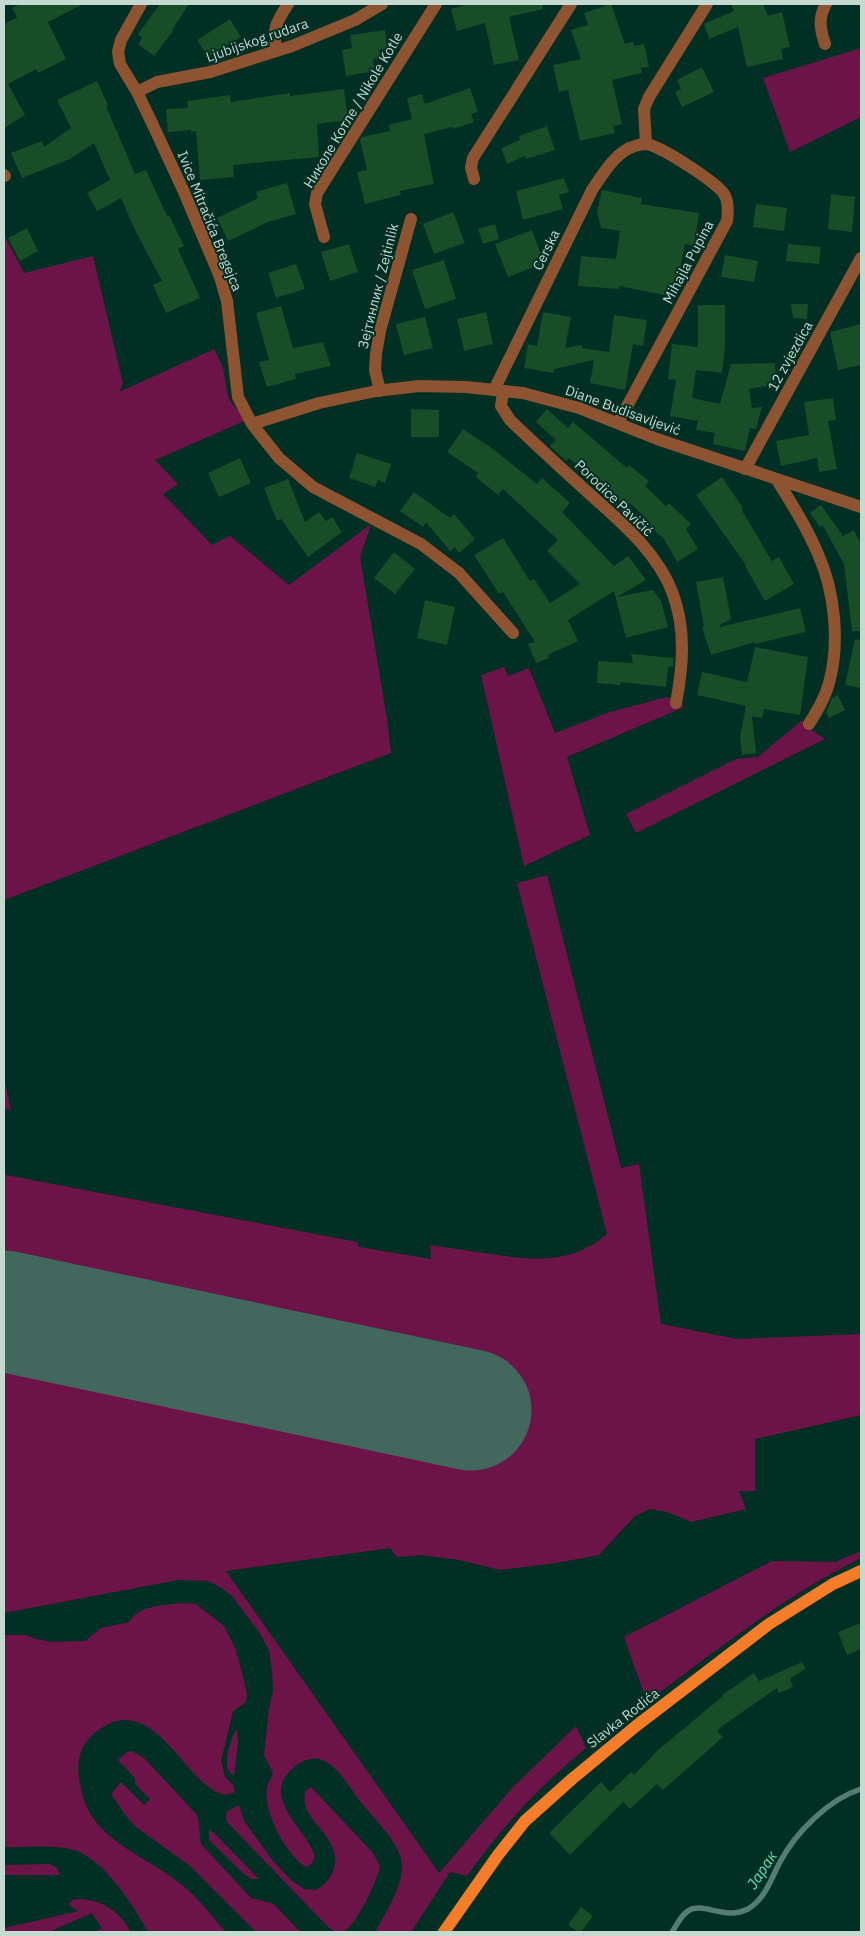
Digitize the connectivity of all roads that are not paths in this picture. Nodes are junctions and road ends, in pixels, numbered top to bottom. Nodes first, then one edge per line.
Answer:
1 (141, 4) edge
2 (288, 4) edge
3 (382, 4) edge
4 (436, 4) edge
5 (572, 4) edge
6 (707, 4) edge
7 (826, 4) edge
8 (825, 44) dead end
9 (277, 51) junction
10 (137, 92) junction
11 (646, 144) junction
12 (474, 179) dead end
13 (411, 219) dead end
14 (324, 237) dead end
15 (861, 258) edge
16 (380, 390) junction
17 (499, 391) junction
18 (618, 423) junction
19 (252, 424) junction
20 (744, 469) junction
21 (777, 480) junction
22 (861, 507) edge
23 (513, 633) dead end
24 (676, 703) dead end
25 (809, 724) dead end
26 (861, 1571) edge
27 (444, 1932) edge

1 - 10 street, Ivice Mitračića Bregejca
2 - 9 street
3 - 9 street, Ljubijskog rudara
4 - 14 street, Николе Котле / Nikole Kotle
5 - 12 street
6 - 11 street
7 - 8 street
9 - 10 street, Ljubijskog rudara
10 - 19 street, Ivice Mitračića Bregejca
11 - 17 street, Cerska
11 - 18 street, Mihajla Pupina
13 - 16 street, Зејтинлик / Zejtinlik
15 - 20 street, 12 zvjezdica
16 - 17 street, Diane Budisavljević
16 - 19 street, Diane Budisavljević
17 - 18 street, Diane Budisavljević
17 - 24 street, Porodice Pavičić
18 - 20 street, Diane Budisavljević
19 - 23 street, Ivice Mitračića Bregejca
20 - 21 street, Diane Budisavljević
21 - 22 street, Diane Budisavljević
21 - 25 street
26 - 27 main road, Slavka Rodića

